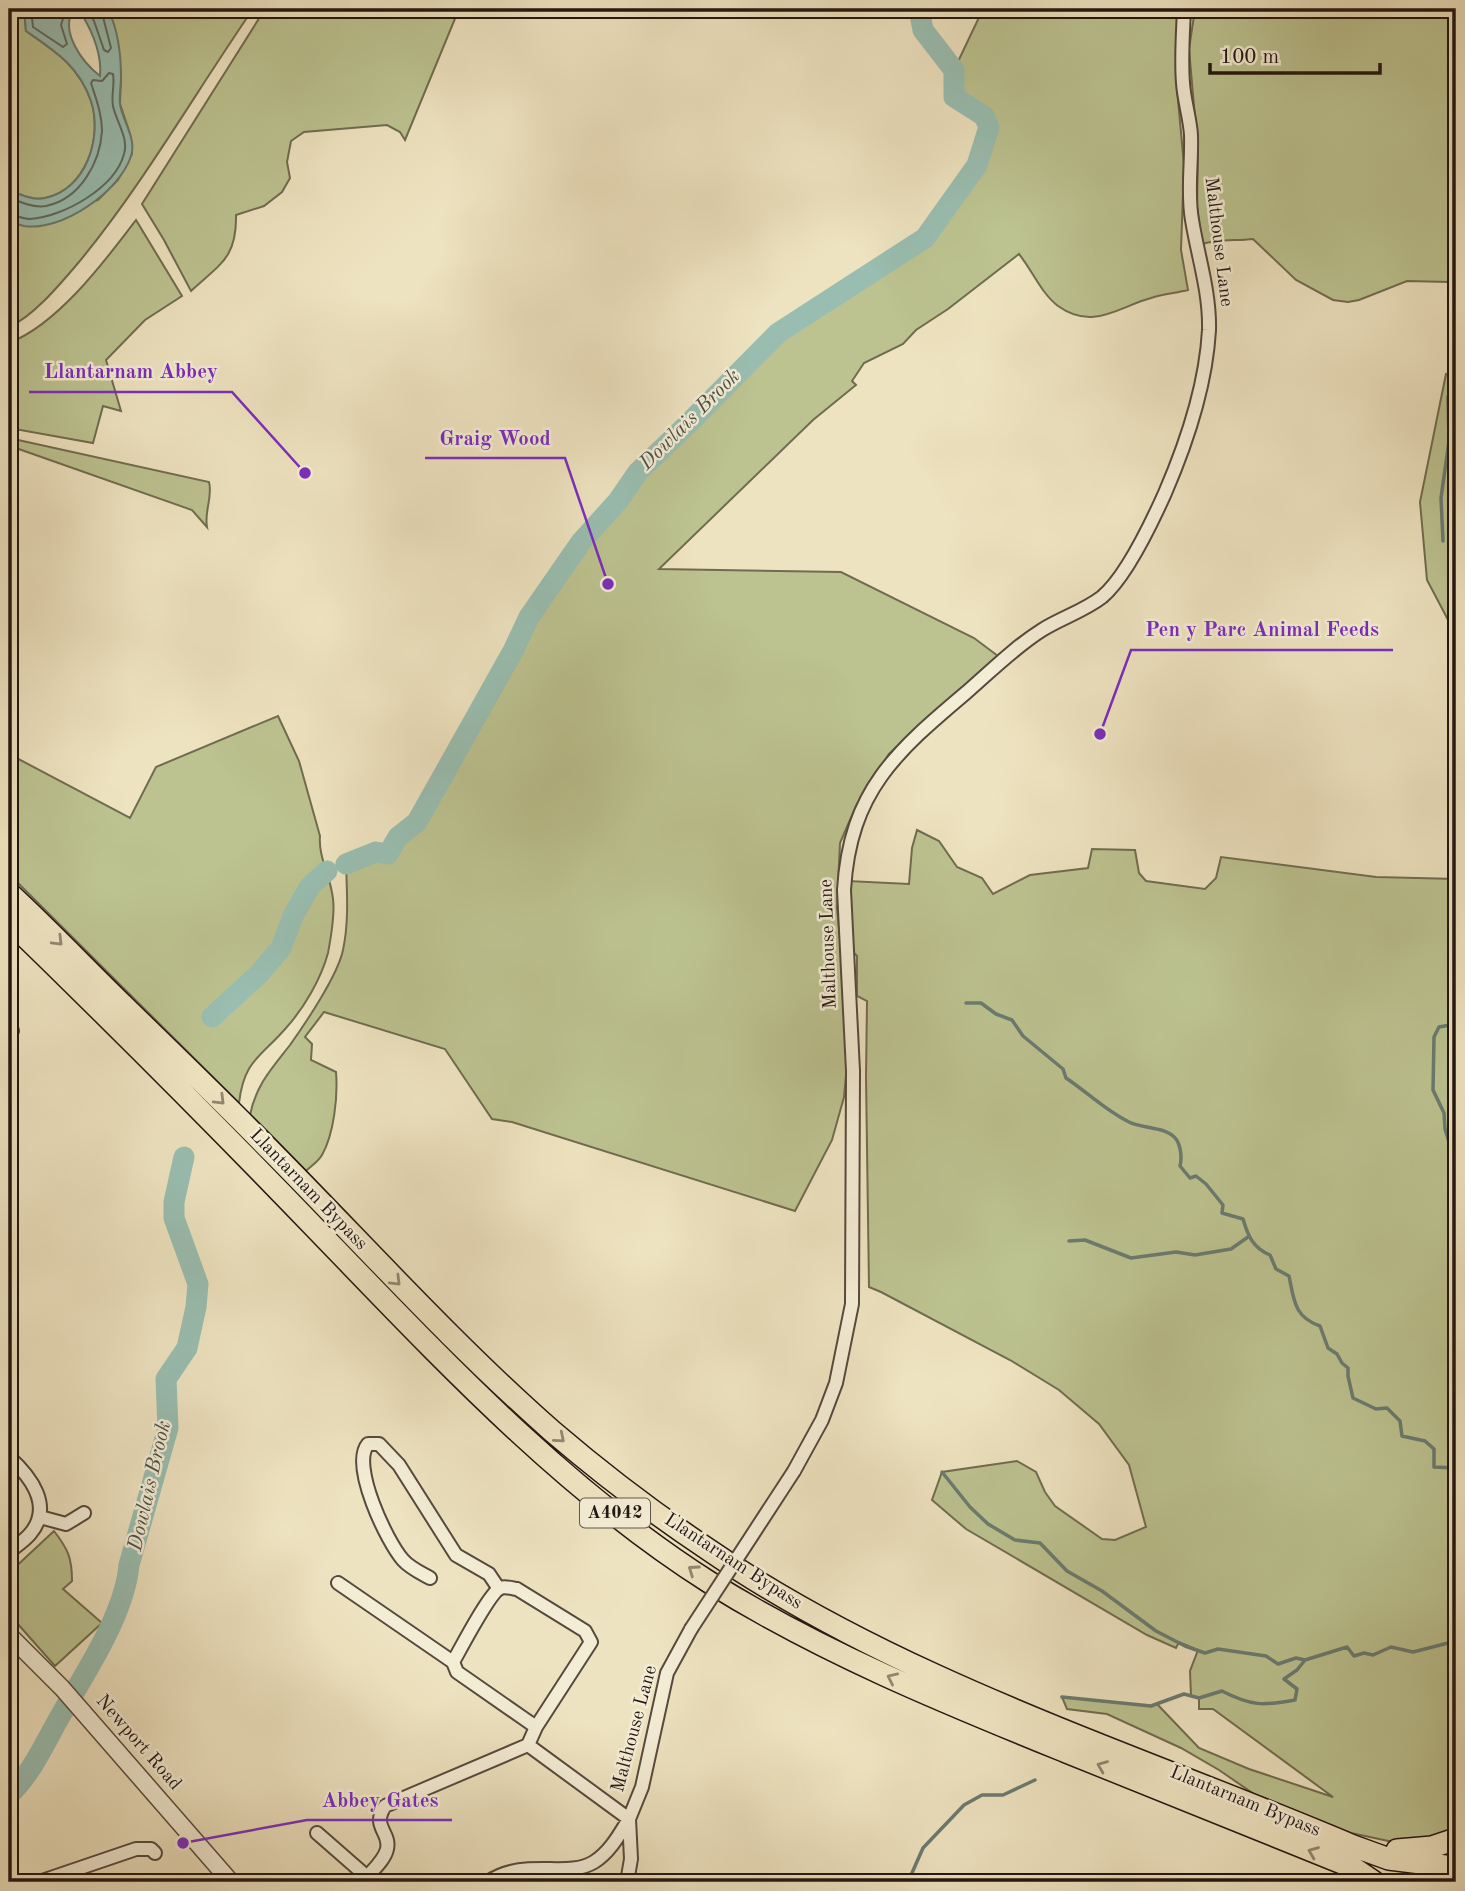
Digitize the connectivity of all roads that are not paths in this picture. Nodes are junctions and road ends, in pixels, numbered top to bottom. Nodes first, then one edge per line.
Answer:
1 (1184, 9) edge
2 (9, 893) edge
3 (9, 921) edge
4 (9, 1457) edge
5 (84, 1513) dead end
6 (40, 1517) junction
7 (9, 1552) edge
8 (430, 1578) dead end
9 (338, 1583) dead end
10 (499, 1589) junction
11 (9, 1635) edge
12 (453, 1662) junction
13 (536, 1727) junction
14 (528, 1745) junction
15 (629, 1819) junction
16 (317, 1833) dead end
17 (1456, 1839) edge
18 (1353, 1846) junction
19 (155, 1853) dead end
20 (1451, 1864) edge
21 (9, 1878) edge
22 (370, 1880) edge
23 (21, 1882) edge
24 (39, 1882) edge
25 (231, 1882) edge
26 (488, 1882) edge
27 (627, 1882) edge
28 (1374, 1882) edge
29 (1430, 1882) edge

1 - 15 street, Malthouse Lane, bridge
2 -> 18 highway, Llantarnam Bypass / A4042
28 -> 3 highway, Llantarnam Bypass / A4042
4 - 6 street
5 - 6 street
6 - 7 street
8 - 10 street
9 - 12 street
10 - 12 street
10 - 13 street
11 - 25 street, Newport Road
12 - 13 street
13 - 14 street
14 - 15 street
14 - 22 street
15 - 26 street
15 - 27 street, Malthouse Lane
16 - 22 street
17 - 18 highway, A4042
18 - 20 highway, Llantarnam Bypass / A4042
19 - 24 street
20 - 29 highway
21 - 23 street

